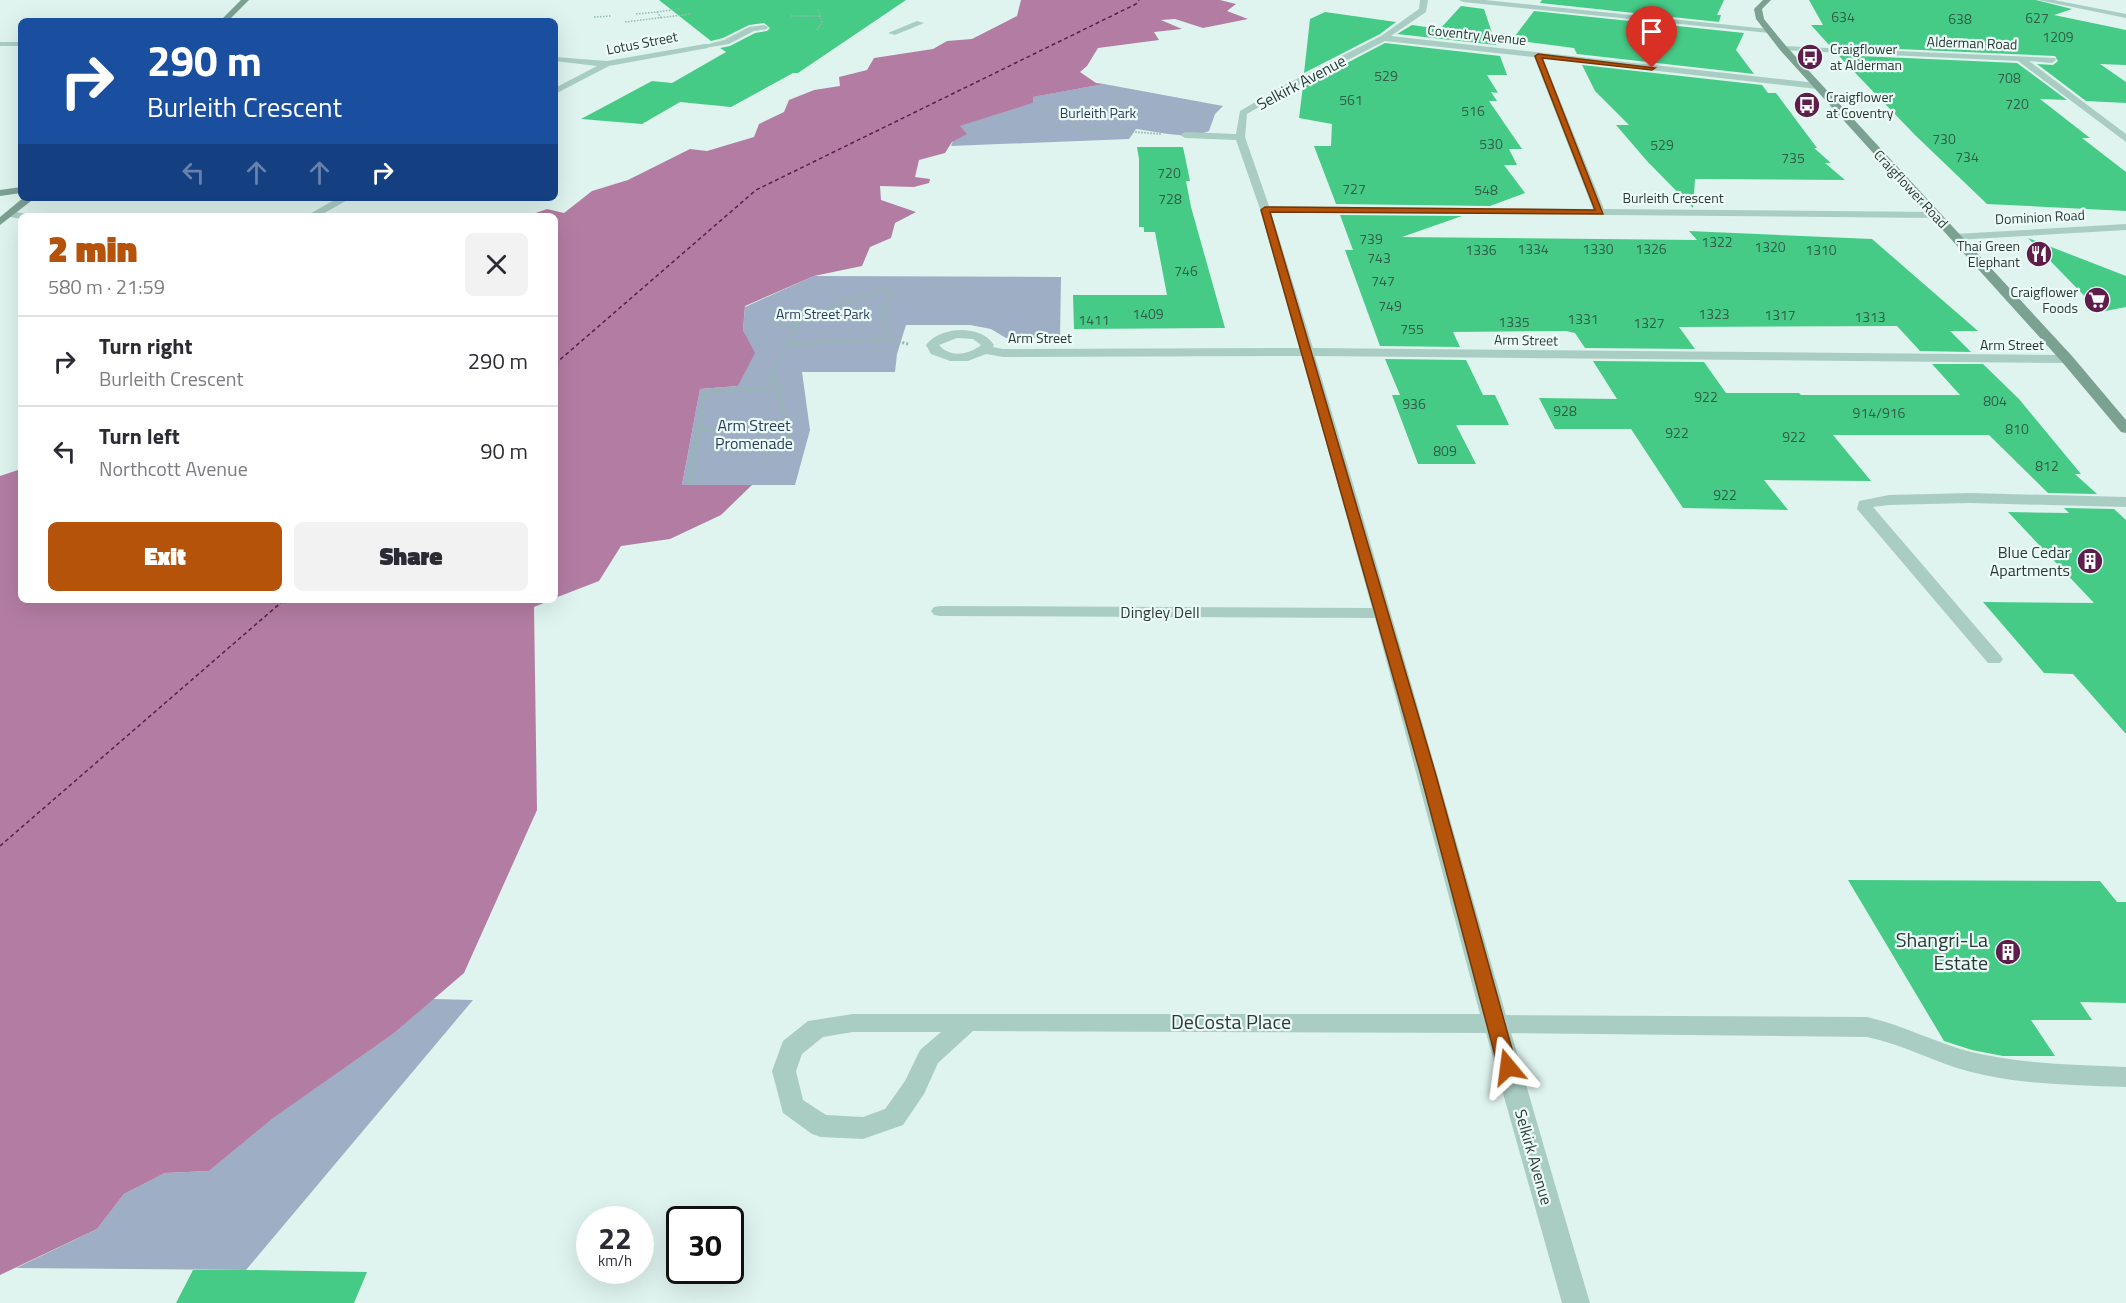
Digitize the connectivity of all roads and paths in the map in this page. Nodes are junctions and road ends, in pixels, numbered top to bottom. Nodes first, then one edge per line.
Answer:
1 (245, 0) edge
2 (1424, 0) edge
3 (1463, 0) edge
4 (1767, 0) edge
5 (2042, 0) edge
6 (818, 8) dead end
7 (653, 11) dead end
8 (657, 12) junction
9 (691, 14) dead end
10 (687, 15) junction
11 (610, 16) dead end
12 (791, 16) dead end
13 (820, 16) junction
14 (2126, 16) edge
15 (594, 17) dead end
16 (227, 18) edge
17 (662, 19) junction
18 (625, 22) dead end
19 (920, 23) dead end
20 (764, 27) dead end
21 (818, 30) dead end
22 (1769, 31) junction
23 (892, 33) dead end
24 (1384, 38) junction
25 (0, 44) edge
26 (18, 44) edge
27 (1783, 48) junction
28 (1538, 56) junction
29 (2019, 58) junction
30 (558, 59) edge
31 (2052, 60) dead end
32 (607, 64) junction
33 (1817, 86) junction
34 (558, 89) edge
35 (1044, 108) dead end
36 (1185, 135) joint
37 (1240, 137) junction
38 (2126, 139) edge
39 (18, 190) edge
40 (0, 193) edge
41 (25, 201) edge
42 (340, 201) edge
43 (1265, 210) junction
44 (317, 213) edge
45 (1600, 213) junction
46 (5, 214) edge
47 (1936, 215) junction
48 (0, 222) edge
49 (2126, 227) edge
50 (1955, 237) junction
51 (773, 324) dead end
52 (798, 325) junction
53 (889, 339) junction
54 (789, 344) junction
55 (932, 345) junction
56 (985, 350) junction
57 (1306, 352) junction
58 (2067, 359) junction
59 (774, 375) junction
60 (2126, 429) edge
61 (699, 430) junction
62 (690, 483) dead end
63 (2126, 502) edge
64 (940, 611) dead end
65 (1381, 613) junction
66 (1994, 659) dead end
67 (968, 1022) junction
68 (1495, 1024) junction
69 (2126, 1077) edge
70 (1576, 1303) edge

1 - 16 main road
2 - 24 street, Selkirk Avenue
3 - 22 street
4 - 22 main road, Craigflower Road
5 - 14 street
6 - 13 path
7 - 8 path
8 - 10 path
8 - 17 path
9 - 10 path
10 - 17 path
11 - 15 path
12 - 13 path
13 - 21 path
17 - 18 path
19 - 23 street
20 - 32 street, Lotus Street
22 - 27 main road, Craigflower Road
24 - 28 street, Coventry Avenue
24 - 37 street, Selkirk Avenue
25 - 26 street
27 - 29 street, Alderman Road
27 - 33 main road, Craigflower Road
28 - 33 street, Coventry Avenue
28 - 45 street
29 - 31 street, Alderman Road
29 - 38 street
30 - 32 street
32 - 34 street, Lotus Street
33 - 47 main road, Craigflower Road
35 - 36 path
36 - 37 street
37 - 43 street, Selkirk Avenue
39 - 40 main road
41 - 46 main road
42 - 44 street
43 - 45 street, Burleith Crescent
43 - 57 street, Selkirk Avenue
45 - 47 street, Burleith Crescent
46 - 48 main road
47 - 50 main road, Craigflower Road
49 - 50 street, Dominion Road
50 - 58 main road, Craigflower Road
51 - 52 path
52 - 53 path
52 - 54 path
53 - 54 path
53 - 55 path
54 - 59 path
55 - 56 street, Arm Street
55 - 56 street, Arm Street
56 - 57 street, Arm Street
57 - 58 street, Arm Street
57 - 65 street, Selkirk Avenue
58 - 60 main road, Craigflower Road
59 - 61 path
59 - 61 path
61 - 62 path
63 - 66 street
64 - 65 street, Dingley Dell
65 - 68 street, Selkirk Avenue
67 - 67 street, DeCosta Place
67 - 68 street, DeCosta Place
68 - 69 street, DeCosta Place
68 - 70 street, Selkirk Avenue

